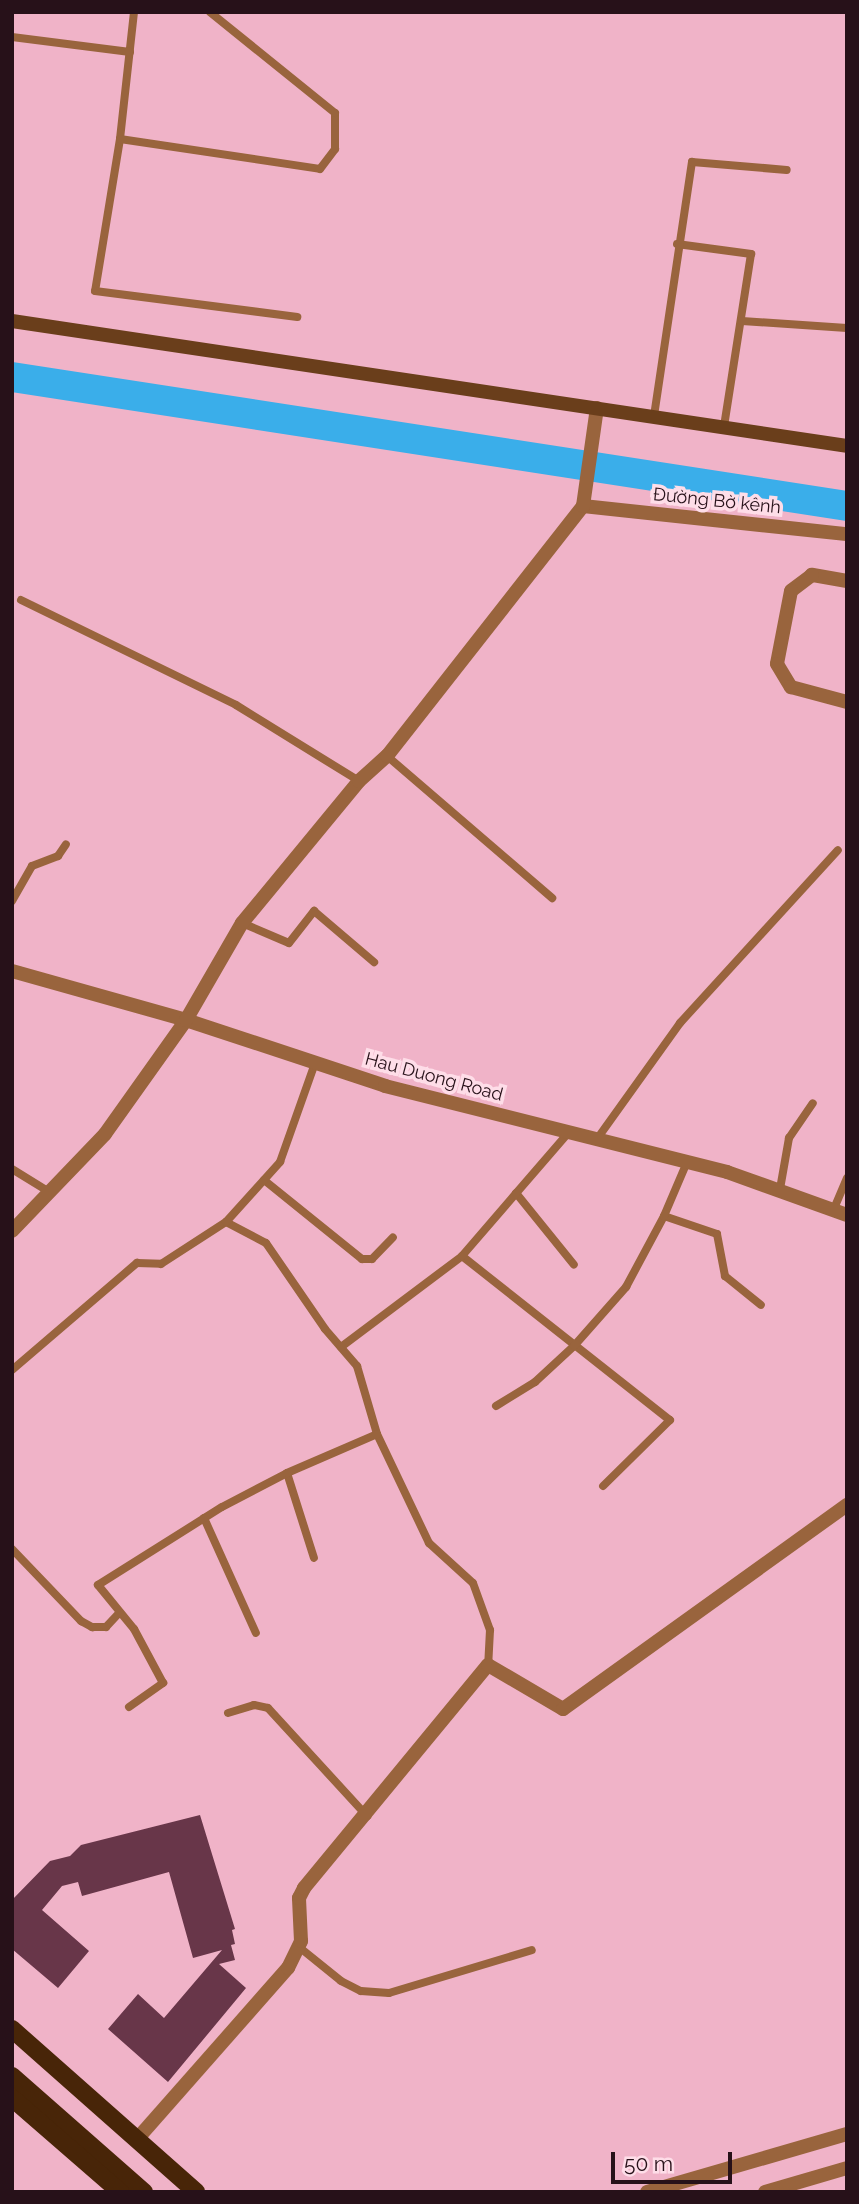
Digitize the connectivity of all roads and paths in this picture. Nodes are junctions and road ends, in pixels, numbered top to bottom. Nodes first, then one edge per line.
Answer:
1 (134, 12) edge
2 (210, 12) edge
3 (12, 37) edge
4 (130, 52) junction
5 (120, 139) junction
6 (787, 170) dead end
7 (677, 244) junction
8 (297, 317) dead end
9 (12, 321) edge
10 (742, 321) junction
11 (847, 328) edge
12 (597, 408) junction
13 (654, 416) junction
14 (724, 426) junction
15 (847, 446) edge
16 (583, 506) junction
17 (847, 534) edge
18 (847, 581) edge
19 (20, 600) dead end
20 (847, 702) edge
21 (387, 756) junction
22 (359, 781) junction
23 (66, 844) dead end
24 (838, 850) dead end
25 (552, 898) dead end
26 (12, 901) edge
27 (242, 923) junction
28 (374, 962) dead end
29 (12, 971) edge
30 (186, 1020) junction
31 (315, 1063) junction
32 (813, 1103) dead end
33 (570, 1132) junction
34 (597, 1139) junction
35 (687, 1162) junction
36 (12, 1169) edge
37 (847, 1178) edge
38 (264, 1180) junction
39 (780, 1189) junction
40 (51, 1193) junction
41 (516, 1193) junction
42 (840, 1213) edge
43 (664, 1216) junction
44 (226, 1222) junction
45 (12, 1231) edge
46 (393, 1237) dead end
47 (462, 1256) junction
48 (574, 1265) dead end
49 (761, 1305) dead end
50 (574, 1346) junction
51 (341, 1348) junction
52 (12, 1370) edge
53 (496, 1406) dead end
54 (377, 1434) junction
55 (287, 1473) junction
56 (603, 1486) dead end
57 (847, 1505) edge
58 (204, 1518) junction
59 (12, 1549) edge
60 (314, 1558) dead end
61 (119, 1613) junction
62 (256, 1633) dead end
63 (488, 1665) junction
64 (130, 1707) dead end
65 (228, 1713) dead end
66 (367, 1816) junction
67 (299, 1947) junction
68 (532, 1950) dead end
69 (12, 2029) edge
70 (12, 2076) edge
71 (12, 2098) edge
72 (847, 2134) edge
73 (138, 2138) junction
74 (847, 2168) edge
75 (802, 2186) edge
76 (120, 2192) edge
77 (144, 2192) edge
78 (196, 2192) edge
79 (647, 2192) edge
80 (765, 2192) edge

1 - 4 lane
2 - 5 lane
3 - 4 lane
4 - 5 lane
5 - 8 lane
6 - 7 lane
7 - 10 lane
7 - 13 lane
9 - 12 street
10 - 11 lane
10 - 14 lane
12 - 13 street
12 - 16 street
13 - 14 street
14 - 15 street
16 - 17 street, Đường Bờ kênh
16 - 21 street
18 - 20 street
19 - 22 lane
21 - 22 street
21 - 25 lane
22 - 27 street
23 - 26 lane
24 - 34 lane
27 - 28 lane
27 - 30 street
29 - 30 street, Hau Duong Road
30 - 31 street, Hau Duong Road
30 - 40 street
31 - 33 street, Hau Duong Road
31 - 38 lane
32 - 39 lane
33 - 34 street, Hau Duong Road
33 - 41 lane
34 - 35 street, Hau Duong Road
35 - 39 street, Hau Duong Road
35 - 43 lane
36 - 40 lane
37 - 42 lane
38 - 44 lane
38 - 46 lane
39 - 42 street, Hau Duong Road
40 - 45 street
41 - 47 lane
41 - 48 lane
43 - 49 lane
43 - 50 lane
44 - 51 lane
44 - 52 lane
47 - 50 lane
47 - 51 lane
50 - 53 lane
50 - 56 lane
51 - 54 lane
54 - 55 lane
54 - 63 lane
55 - 58 lane
55 - 60 lane
57 - 63 street
58 - 61 lane
58 - 62 lane
59 - 61 lane
61 - 64 lane
63 - 66 street
65 - 66 lane
66 - 67 street
67 - 68 lane
67 - 73 street
69 - 73 main road
70 - 77 main road
71 - 76 main road
72 - 79 street
73 - 78 main road
74 - 75 street
75 - 80 street

